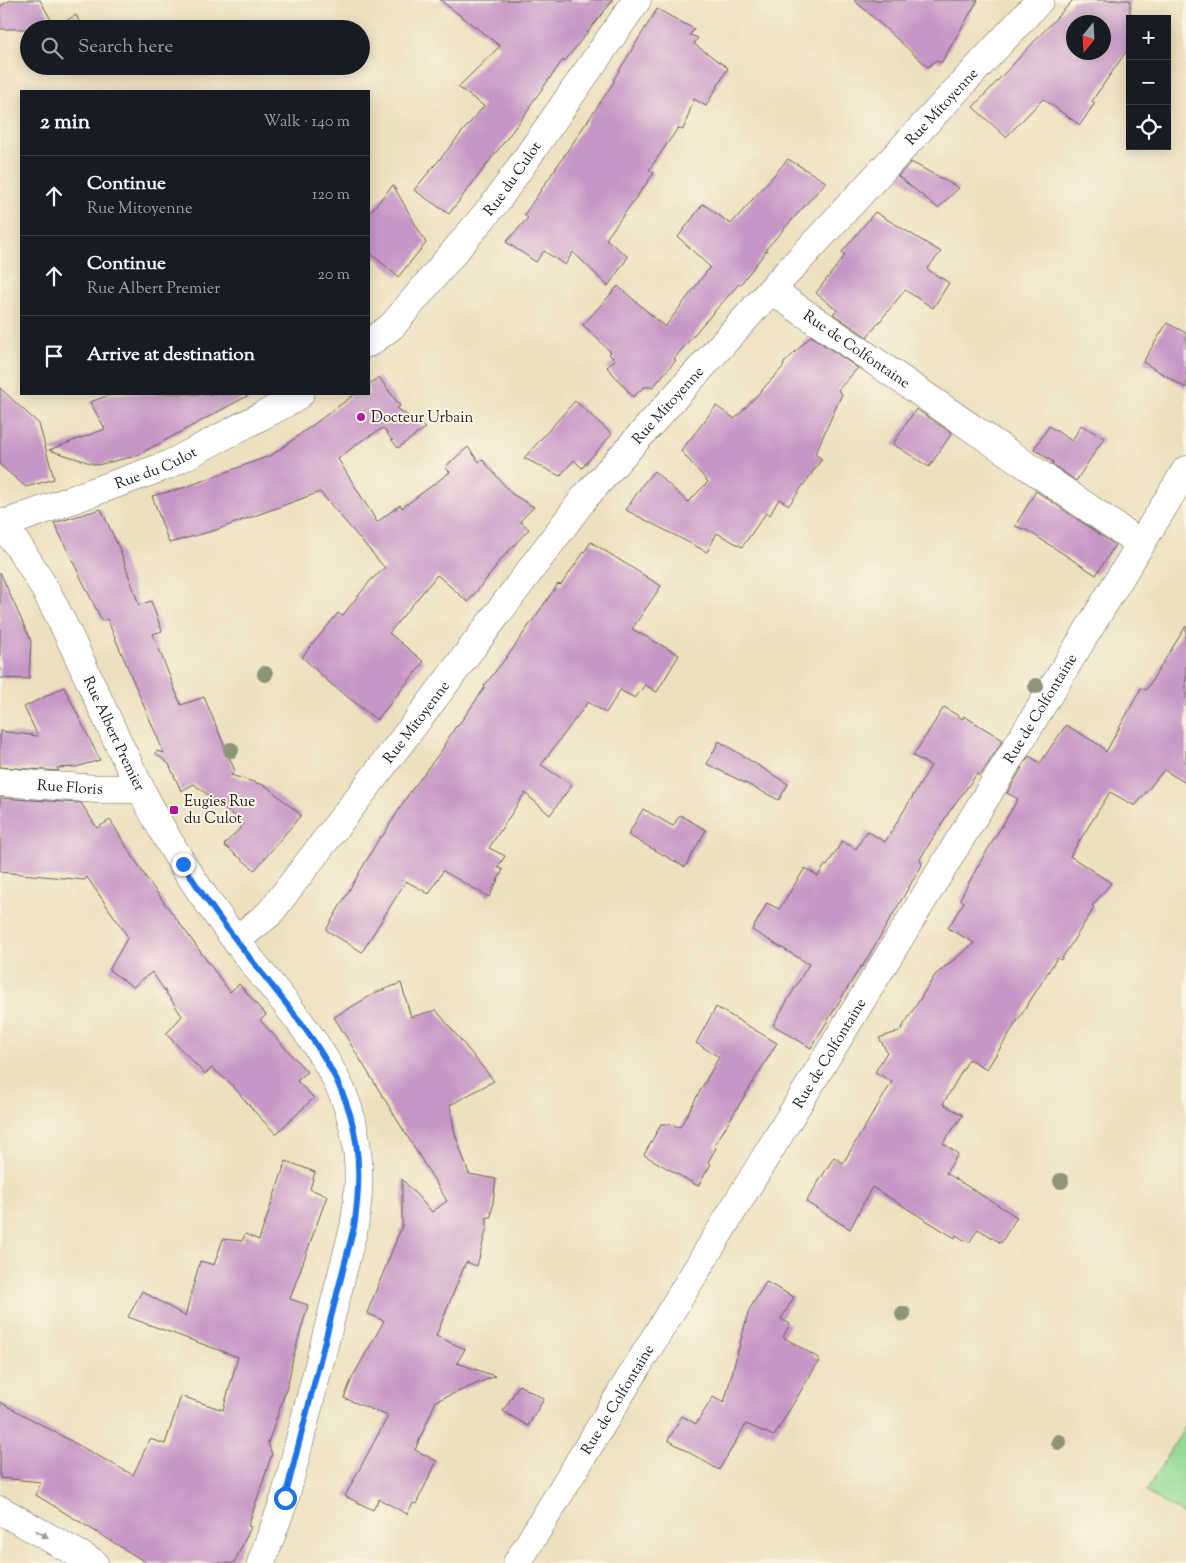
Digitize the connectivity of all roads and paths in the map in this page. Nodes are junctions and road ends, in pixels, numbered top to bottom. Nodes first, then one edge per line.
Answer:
1 (637, 0) edge
2 (1040, 0) edge
3 (771, 290) junction
4 (370, 342) edge
5 (299, 395) edge
6 (1186, 470) edge
7 (1, 524) edge
8 (1141, 544) junction
9 (0, 782) edge
10 (140, 788) junction
11 (236, 940) junction
12 (0, 1510) edge
13 (94, 1563) edge
14 (261, 1563) edge
15 (517, 1563) edge

1 - 4 street, Rue du Culot
2 - 3 street, Rue Mitoyenne
3 - 8 street, Rue de Colfontaine
3 - 11 street, Rue Mitoyenne
5 - 7 street, Rue du Culot
6 - 8 street, Rue de Colfontaine
7 - 10 street, Rue Albert Premier
8 - 15 street, Rue de Colfontaine
9 - 10 street, Rue Floris
10 - 11 street, Rue Albert Premier
11 - 14 street
12 -> 13 street

